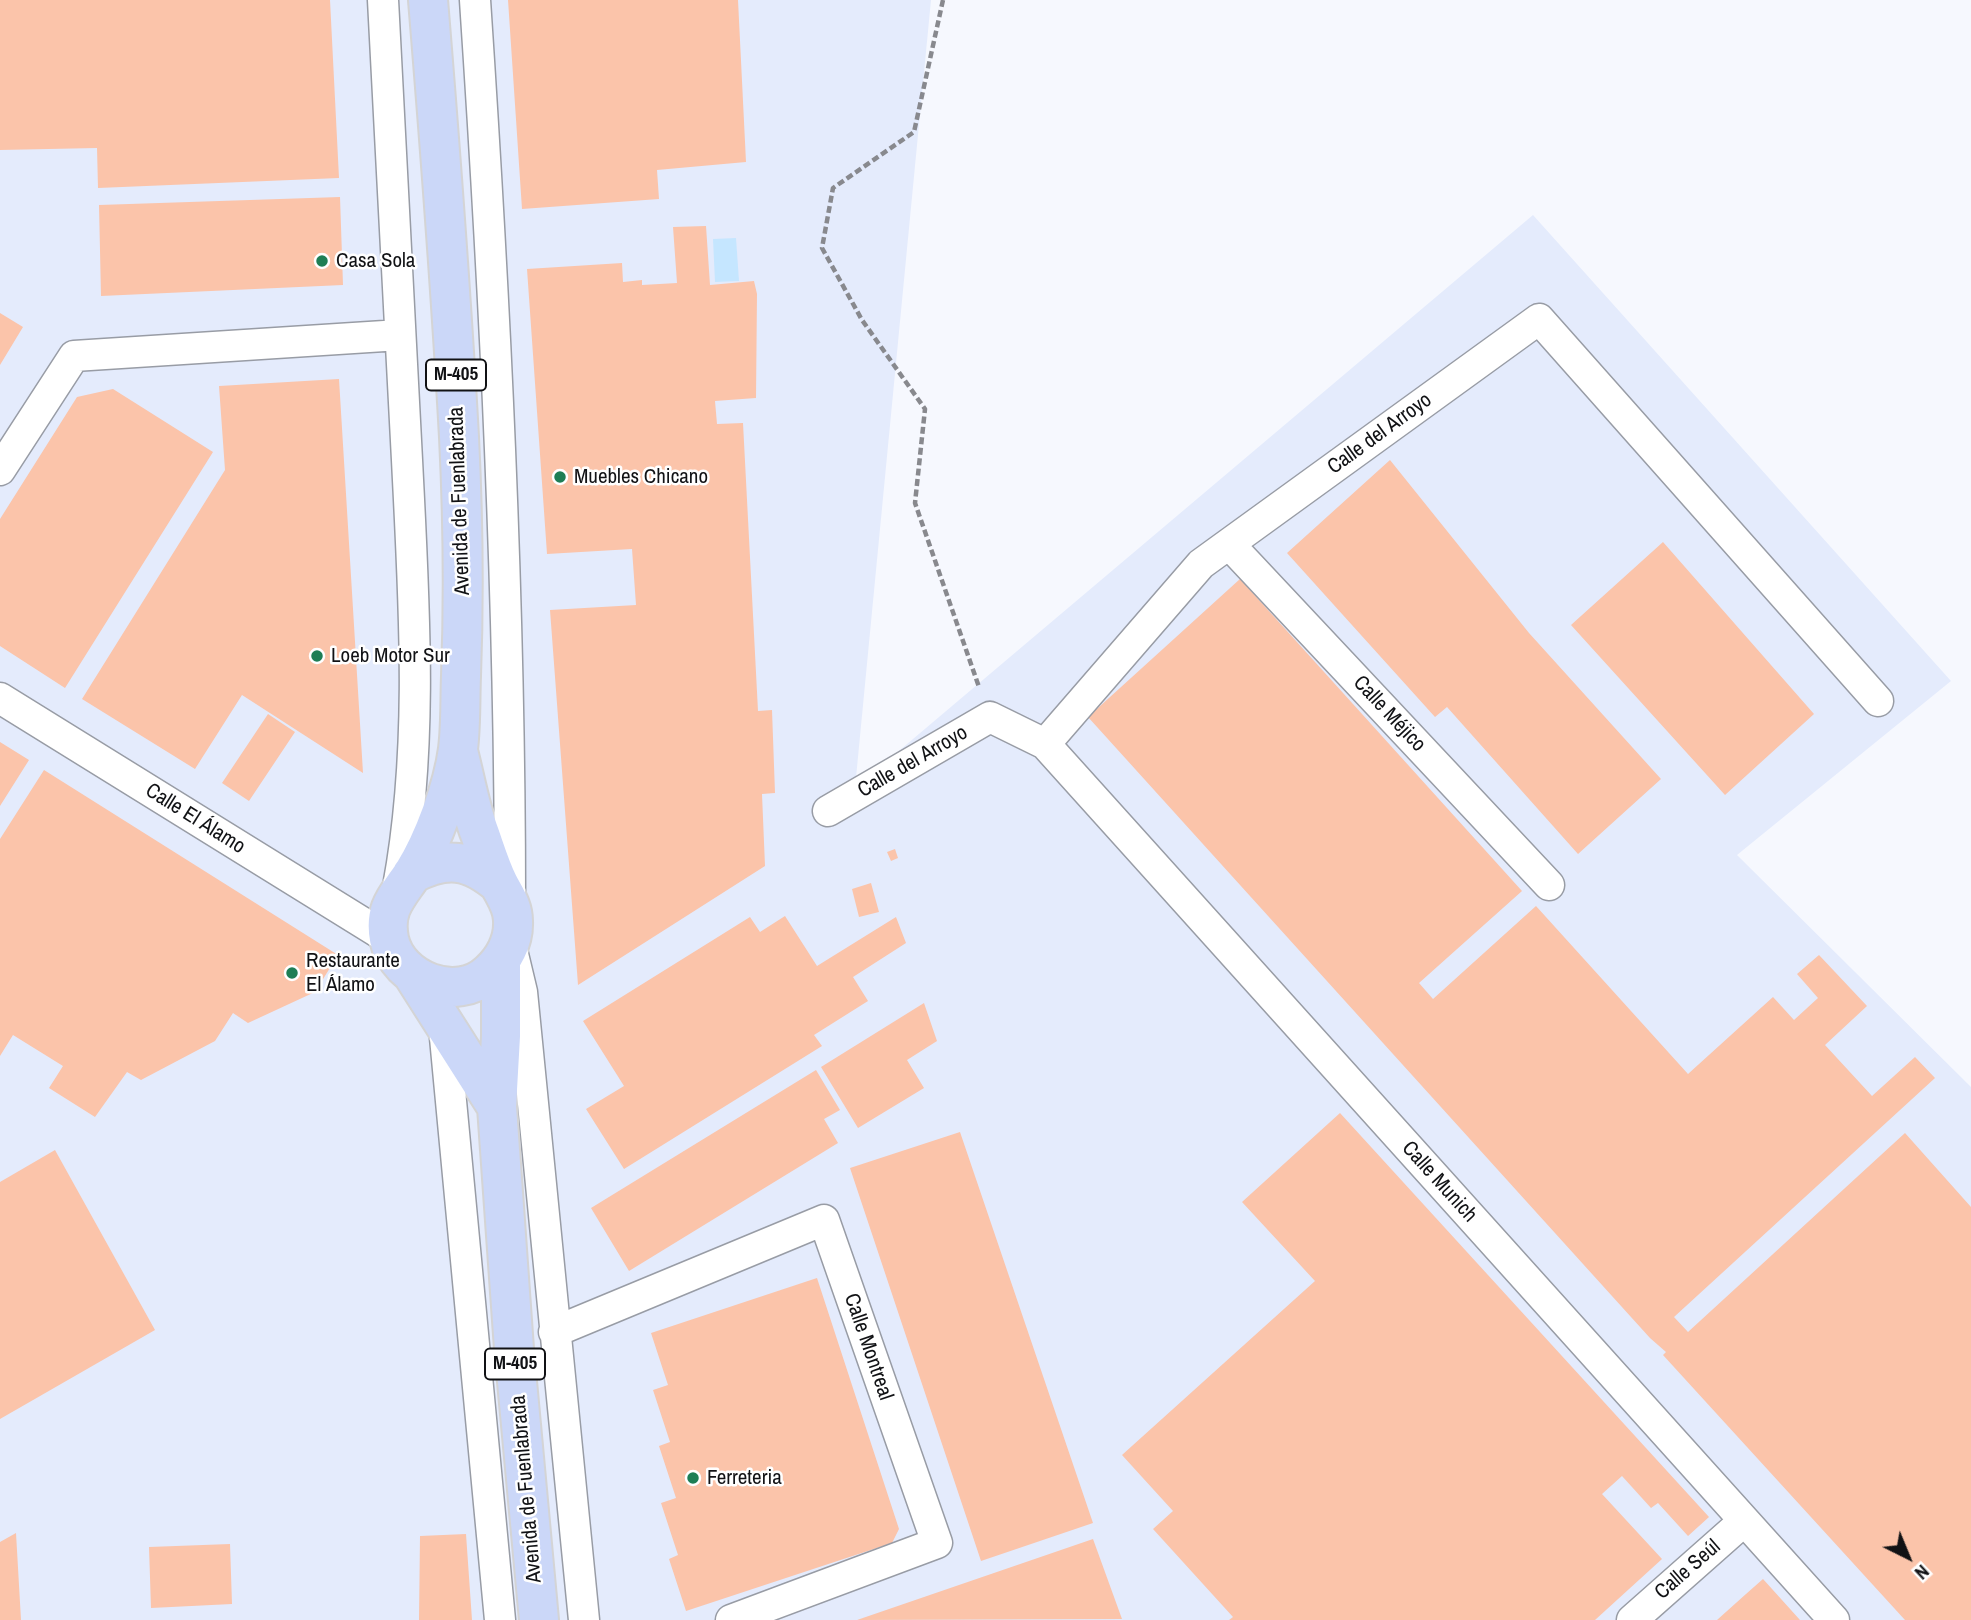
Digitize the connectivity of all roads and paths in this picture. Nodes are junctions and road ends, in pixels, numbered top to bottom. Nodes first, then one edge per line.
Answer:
1 (383, 0) edge
2 (428, 0) edge
3 (475, 0) edge
4 (943, 0) edge
5 (400, 335) junction
6 (0, 470) edge
7 (1229, 544) junction
8 (0, 698) edge
9 (1878, 701) dead end
10 (990, 717) junction
11 (1045, 744) junction
12 (458, 751) junction
13 (828, 811) dead end
14 (405, 883) junction
15 (1549, 885) dead end
16 (504, 894) junction
17 (389, 939) junction
18 (506, 953) junction
19 (413, 975) junction
20 (443, 1023) junction
21 (497, 1107) junction
22 (554, 1332) junction
23 (1744, 1521) junction
24 (500, 1620) edge
25 (539, 1620) edge
26 (584, 1620) edge
27 (732, 1620) edge
28 (1632, 1620) edge
29 (1834, 1620) edge

1 - 5 street
2 - 12 main road, Avenida de Fuenlabrada / M-405
3 - 16 street
4 - 10 path
5 - 6 street
5 - 14 street
7 - 9 street, Calle del Arroyo
7 - 11 street, Calle del Arroyo
7 - 15 street, Calle Méjico
8 - 17 street, Calle El Álamo
10 - 11 street, Calle del Arroyo
10 - 13 street, Calle del Arroyo
11 - 23 street, Calle Munich
12 - 14 main road, M-405
12 - 16 main road, M-405
14 - 16 main road
14 - 17 main road, M-405
16 - 18 main road, M-405
17 - 19 main road, M-405
18 - 19 main road
18 - 21 main road, Avenida de Fuenlabrada / M-405
18 - 22 street
19 - 20 main road, Avenida de Fuenlabrada / M-405
20 - 21 main road, Avenida de Fuenlabrada / M-405
20 - 24 street
21 - 25 main road, Avenida de Fuenlabrada / M-405
22 - 26 street
22 - 27 street, Calle Montreal
23 - 28 street, Calle Seúl
23 - 29 street, Calle Munich

